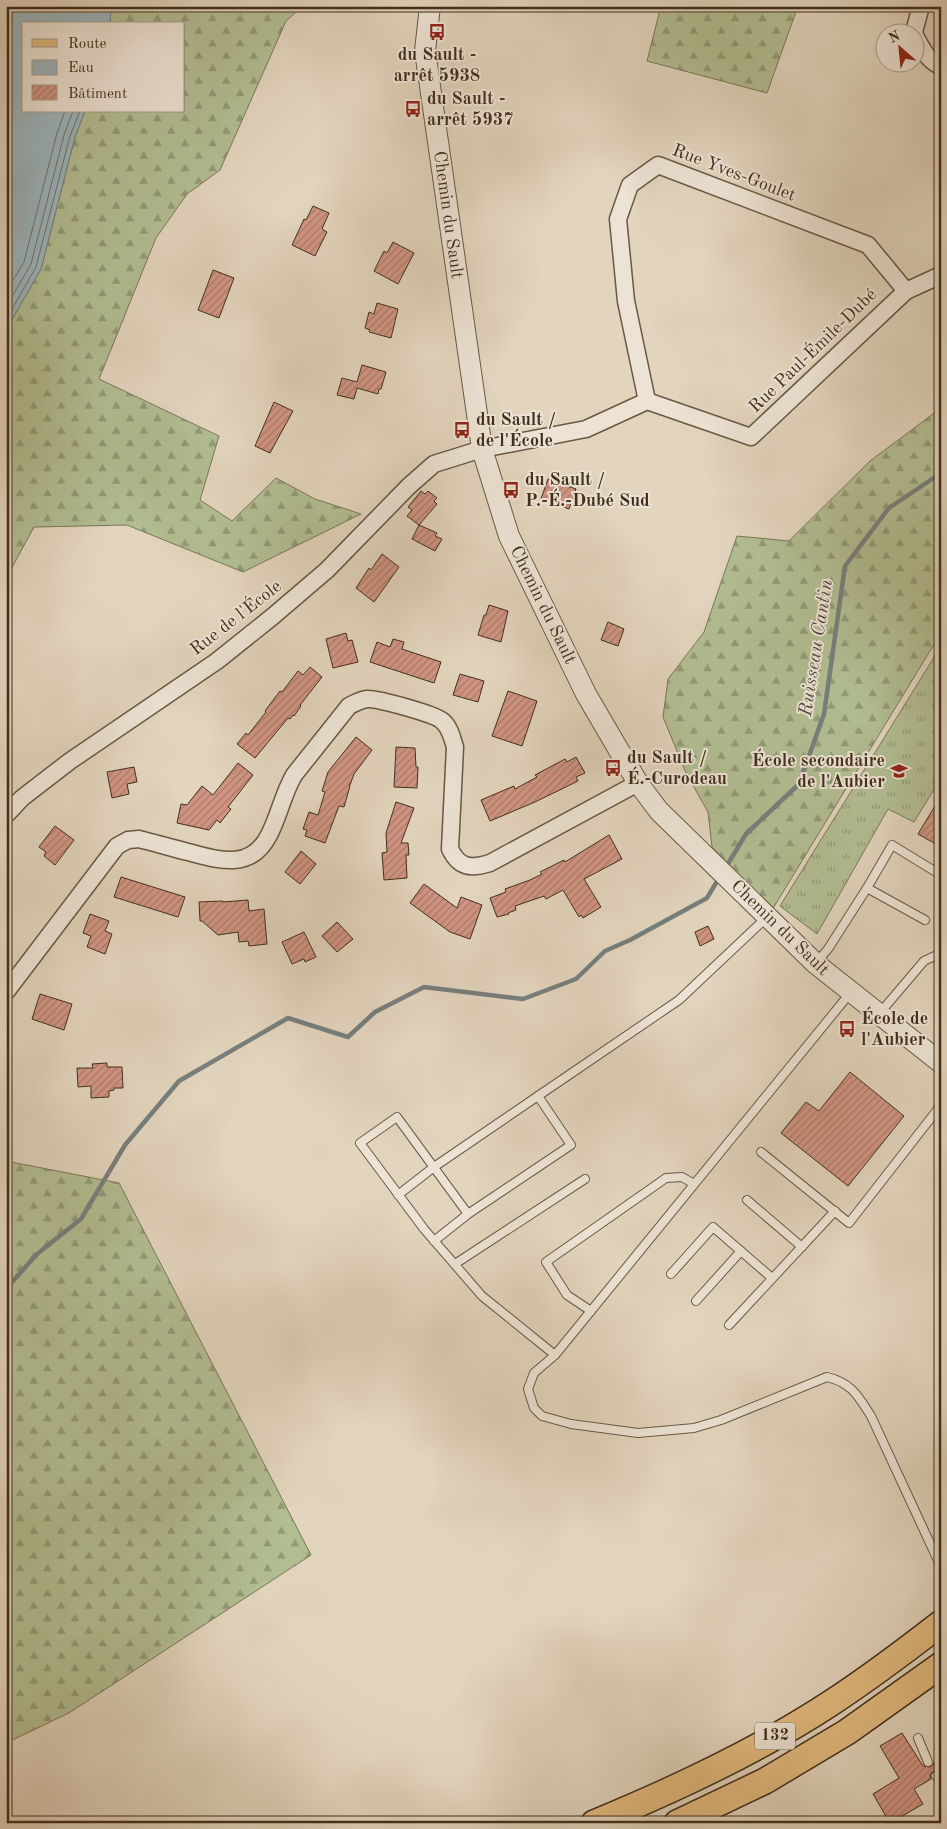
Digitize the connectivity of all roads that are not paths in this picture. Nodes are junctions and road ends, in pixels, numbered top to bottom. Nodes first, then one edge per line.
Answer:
1 (430, 6) edge
2 (921, 6) edge
3 (917, 22) edge
4 (924, 52) edge
5 (941, 66) edge
6 (941, 275) edge
7 (906, 290) junction
8 (647, 401) junction
9 (482, 449) junction
10 (638, 782) junction
11 (6, 815) edge
12 (941, 876) edge
13 (867, 888) junction
14 (767, 917) junction
15 (925, 920) dead end
16 (941, 953) edge
17 (816, 964) junction
18 (6, 992) edge
19 (850, 992) junction
20 (879, 1014) junction
21 (941, 1063) edge
22 (538, 1096) junction
23 (941, 1106) edge
24 (761, 1152) dead end
25 (434, 1167) junction
26 (585, 1178) dead end
27 (694, 1184) junction
28 (398, 1195) junction
29 (747, 1200) dead end
30 (835, 1211) junction
31 (468, 1214) junction
32 (434, 1241) junction
33 (802, 1247) junction
34 (741, 1251) junction
35 (454, 1264) junction
36 (671, 1274) dead end
37 (772, 1278) junction
38 (696, 1301) dead end
39 (591, 1311) junction
40 (729, 1325) dead end
41 (555, 1355) junction
42 (941, 1567) edge
43 (941, 1623) edge
44 (941, 1665) edge
45 (918, 1738) dead end
46 (928, 1762) dead end
47 (594, 1823) edge
48 (677, 1823) edge

1 - 9 street, Chemin du Sault
2 - 3 street
4 - 5 street
6 - 7 street, Rue Paul-Émile-Dubé
7 - 8 street, Rue Paul-Émile-Dubé
7 - 8 street, Rue Yves-Goulet
8 - 9 street
9 - 10 street, Chemin du Sault
9 - 11 street, Rue de l'École
10 - 14 street, Chemin du Sault
10 - 18 street
12 - 13 lane
13 - 15 lane
13 - 17 lane
14 - 17 street, Chemin du Sault
14 - 22 lane
16 - 20 lane
17 - 19 street, Chemin du Sault
19 - 20 street, Chemin du Sault
19 - 27 lane
20 - 21 street, Chemin du Sault
22 - 25 lane
22 - 31 lane
23 - 30 lane
24 - 30 lane
25 - 28 lane
25 - 28 lane
25 - 31 lane
26 - 35 lane
27 - 39 lane
27 - 39 lane
28 - 32 lane
29 - 33 lane
30 - 33 lane
31 - 32 lane
32 - 35 lane
33 - 37 lane
34 - 36 lane
34 - 37 lane
34 - 38 lane
35 - 41 lane
37 - 40 lane
39 - 41 lane
41 - 42 lane
43 - 47 main road, 132
44 - 48 main road, 132
45 - 46 lane

